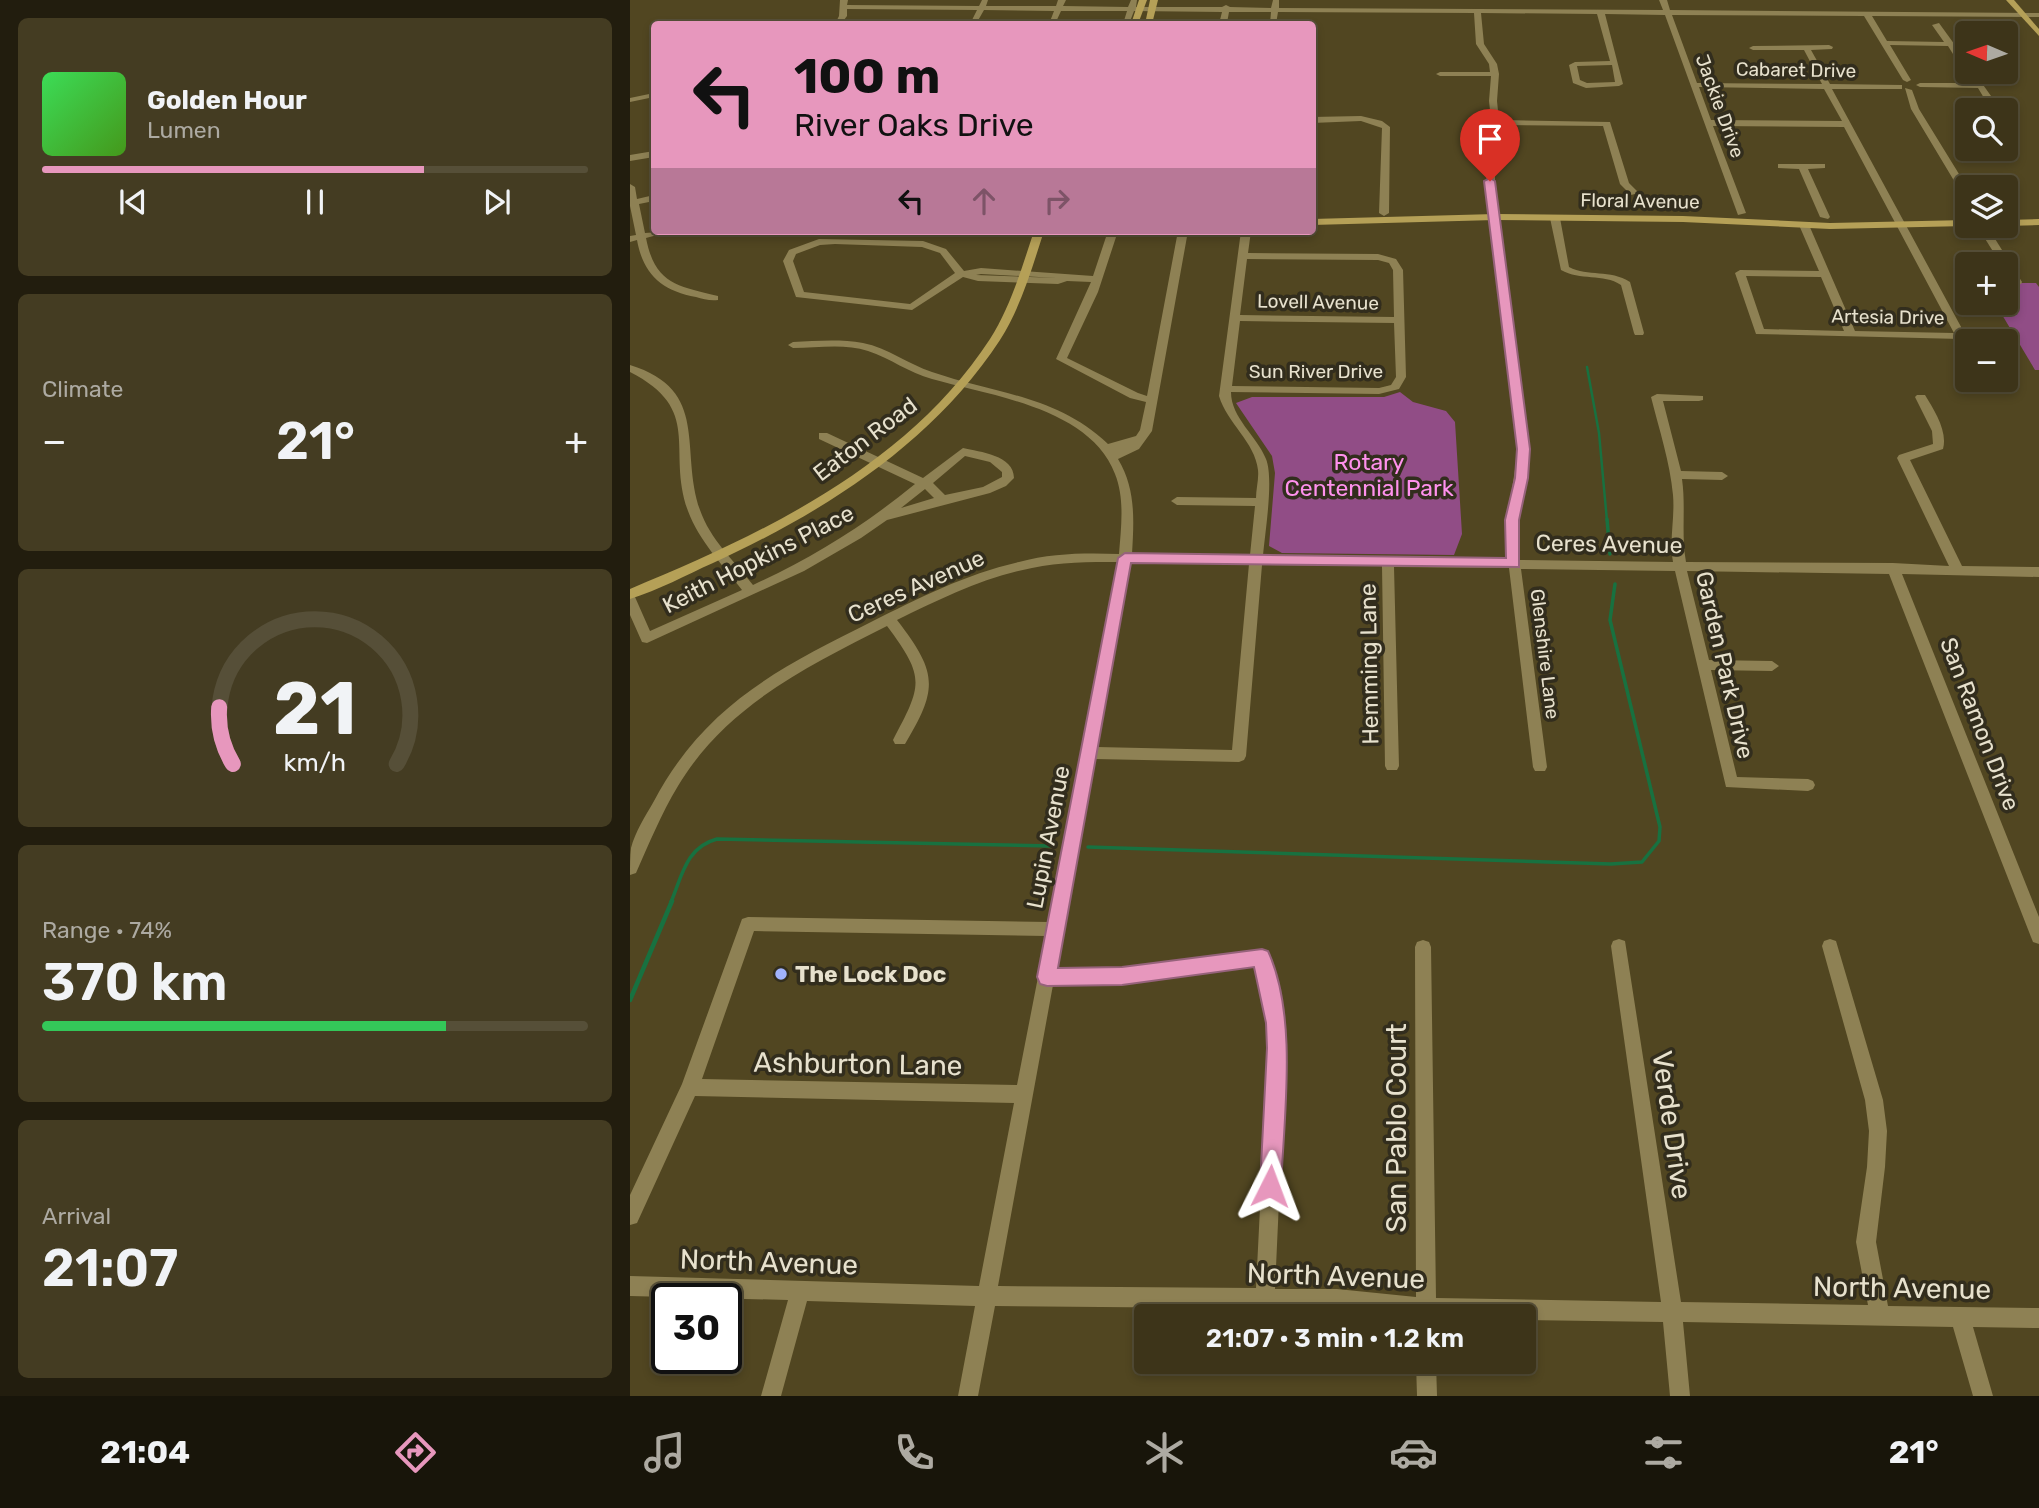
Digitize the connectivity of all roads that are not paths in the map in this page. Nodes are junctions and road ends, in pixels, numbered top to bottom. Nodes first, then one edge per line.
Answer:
1 (1441, 0) edge
2 (1503, 0) edge
3 (1662, 0) edge
4 (1815, 0) edge
5 (2011, 0) edge
6 (984, 3) edge
7 (844, 4) edge
8 (1061, 4) edge
9 (1137, 4) edge
10 (1153, 4) edge
11 (1276, 4) edge
12 (1226, 8) junction
13 (1442, 9) junction
14 (1477, 10) junction
15 (1505, 10) junction
16 (1600, 11) junction
17 (1667, 12) junction
18 (1822, 13) junction
19 (1866, 13) junction
20 (2023, 15) junction
21 (2039, 15) edge
22 (839, 21) edge
23 (975, 21) edge
24 (1053, 21) edge
25 (1128, 21) edge
26 (1149, 21) edge
27 (1224, 21) edge
28 (1936, 25) dead end
29 (2039, 34) edge
30 (1885, 43) junction
31 (1949, 44) junction
32 (1805, 47) junction
33 (1829, 47) dead end
34 (1753, 48) dead end
35 (1955, 51) edge
36 (1615, 63) junction
37 (1440, 74) dead end
38 (1495, 74) junction
39 (1693, 85) junction
40 (1826, 85) junction
41 (1905, 86) junction
42 (1979, 86) joint
43 (651, 96) edge
44 (1987, 96) dead end
45 (631, 99) edge
46 (1316, 120) edge
47 (1495, 122) junction
48 (1708, 122) junction
49 (1848, 124) junction
50 (651, 154) edge
51 (630, 158) edge
52 (1781, 166) dead end
53 (1802, 166) junction
54 (1822, 166) dead end
55 (1955, 175) edge
56 (630, 187) edge
57 (1634, 193) dead end
58 (651, 199) edge
59 (632, 202) edge
60 (1384, 213) junction
61 (1494, 213) junction
62 (1741, 213) junction
63 (1316, 214) edge
64 (2018, 215) edge
65 (2039, 215) edge
66 (1955, 216) edge
67 (1825, 217) junction
68 (1555, 218) junction
69 (1900, 221) junction
70 (1316, 222) edge
71 (2039, 222) edge
72 (1955, 223) edge
73 (2018, 223) edge
74 (1804, 225) junction
75 (637, 234) edge
76 (1029, 235) edge
77 (1037, 235) edge
78 (1112, 235) edge
79 (1181, 235) edge
80 (1246, 235) edge
81 (630, 239) edge
82 (1243, 256) junction
83 (961, 274) junction
84 (1824, 274) junction
85 (1019, 276) junction
86 (1097, 279) junction
87 (714, 298) dead end
88 (1236, 318) junction
89 (1399, 320) junction
90 (1639, 333) dead end
91 (1851, 334) junction
92 (793, 345) dead end
93 (630, 368) edge
94 (958, 382) junction
95 (1225, 388) junction
96 (1921, 397) dead end
97 (1699, 398) dead end
98 (1152, 400) junction
99 (823, 436) dead end
100 (1109, 453) junction
101 (874, 459) junction
102 (1676, 475) junction
103 (1722, 476) dead end
104 (924, 483) junction
105 (943, 499) junction
106 (1177, 500) dead end
107 (1261, 502) junction
108 (884, 516) junction
109 (719, 551) junction
110 (1125, 558) junction
111 (1256, 560) junction
112 (1388, 561) junction
113 (1514, 564) junction
114 (1680, 567) junction
115 (1893, 568) junction
116 (1957, 570) junction
117 (2039, 572) edge
118 (630, 587) edge
119 (750, 591) junction
120 (630, 594) edge
121 (630, 600) edge
122 (890, 618) junction
123 (1703, 665) junction
124 (1772, 666) dead end
125 (901, 740) dead end
126 (1088, 753) junction
127 (1392, 766) dead end
128 (1540, 767) dead end
129 (1808, 785) dead end
130 (630, 868) edge
131 (1055, 929) junction
132 (2039, 937) edge
133 (1619, 946) dead end
134 (1830, 946) dead end
135 (1423, 947) dead end
136 (1047, 977) junction
137 (690, 1087) junction
138 (1025, 1094) junction
139 (630, 1216) edge
140 (630, 1286) edge
141 (800, 1292) junction
142 (987, 1296) junction
143 (1265, 1300) junction
144 (1371, 1304) edge
145 (1426, 1304) edge
146 (1672, 1311) junction
147 (1536, 1312) edge
148 (1880, 1315) junction
149 (1961, 1317) junction
150 (2039, 1318) edge
151 (1426, 1374) edge
152 (771, 1396) edge
153 (968, 1396) edge
154 (1427, 1396) edge
155 (1680, 1396) edge
156 (1983, 1396) edge

1 - 13 street
2 - 15 street
3 - 17 street, Jackie Drive
4 - 18 street
5 - 20 street
6 - 7 street
6 - 8 street
6 - 23 street
7 - 22 street
8 - 9 street
8 - 24 street
9 - 10 street
9 - 25 street
10 - 12 street
10 - 26 street
11 - 12 street
11 - 13 street
12 - 27 street
13 - 14 street
14 - 15 street
14 - 38 street, Glenshire Lane
15 - 16 street
16 - 17 street
16 - 36 street
17 - 18 street
17 - 39 street, Jackie Drive
18 - 19 street
19 - 20 street
19 - 30 street
20 - 21 street
20 - 29 street
28 - 31 street
30 - 31 street
30 - 41 street
31 - 35 street
32 - 33 street
32 - 34 street
32 - 40 street, Artesia Drive
36 - 36 street
37 - 38 street
38 - 47 street, Glenshire Lane
39 - 40 street, Cabaret Drive
39 - 48 street, Jackie Drive
40 - 41 street, Cabaret Drive
40 - 49 street, Artesia Drive
41 - 42 street
41 - 55 street
42 - 44 street
43 - 45 street
46 - 60 street
47 - 57 street
47 - 61 street, Glenshire Lane
48 - 49 street
48 - 62 street, Jackie Drive
49 - 69 street, Artesia Drive
50 - 51 street
52 - 53 street
53 - 54 street
53 - 67 street
56 - 59 street
58 - 59 street
59 - 75 street
60 - 61 street, Floral Avenue
60 - 63 street, Floral Avenue
61 - 62 street, Floral Avenue
61 - 68 street, Floral Avenue
61 - 70 street, Floral Avenue
61 - 113 street, Glenshire Lane
62 - 67 street, Floral Avenue
64 - 65 street
66 - 69 street, Floral Avenue
67 - 69 street, Floral Avenue
68 - 74 street, Floral Avenue
68 - 90 street
69 - 72 street, Floral Avenue
69 - 74 street, Floral Avenue
69 - 91 street, Artesia Drive
71 - 73 street
74 - 84 street
75 - 81 street
75 - 87 street
76 - 85 street
77 - 85 street
78 - 86 street
79 - 98 street
80 - 82 street
82 - 88 street
82 - 89 street
83 - 83 street
83 - 85 street
84 - 91 street
84 - 91 street, Artesia Drive
85 - 86 street
85 - 94 street, Eaton Road
86 - 98 street
88 - 89 street, Lovell Avenue
88 - 95 street
89 - 95 street, Sun River Drive
92 - 94 street, Lupin Avenue
93 - 109 street
94 - 100 street, Lupin Avenue
94 - 101 street, Eaton Road
95 - 107 street
96 - 116 street
97 - 102 street, Garden Park Drive
98 - 100 street
99 - 101 street
100 - 110 street, Lupin Avenue
101 - 104 street
101 - 109 street, Eaton Road
102 - 103 street
102 - 114 street, Garden Park Drive
104 - 105 street
104 - 105 street, Keith Hopkins Place
104 - 108 street, Keith Hopkins Place
105 - 108 street, Keith Hopkins Place
106 - 107 street
107 - 111 street
108 - 119 street, Keith Hopkins Place
109 - 118 street
109 - 119 street
109 - 120 street, Eaton Road
110 - 111 street, Ceres Avenue
110 - 122 street, Ceres Avenue
110 - 126 street, Lupin Avenue
111 - 112 street, Ceres Avenue
111 - 126 street
112 - 113 street, Ceres Avenue
112 - 127 street, Hemming Lane
113 - 114 street, Ceres Avenue
113 - 128 street, Glenshire Lane
114 - 115 street, Ceres Avenue
114 - 123 street, Garden Park Drive
115 - 116 street, Ceres Avenue
115 - 132 street, San Ramon Drive
116 - 117 street, Ceres Avenue
119 - 121 street, Keith Hopkins Place
122 - 125 street
122 - 130 street, Ceres Avenue
123 - 124 street
123 - 129 street, Garden Park Drive
126 - 131 street, Lupin Avenue
131 - 136 street, Lupin Avenue
131 - 137 street
133 - 146 street, Verde Drive
134 - 148 street
135 - 145 street, San Pablo Court
136 - 138 street, Lupin Avenue
136 - 143 street
137 - 138 street, Ashburton Lane
137 - 139 street
138 - 142 street, Lupin Avenue
140 - 141 street, North Avenue
141 - 142 street, North Avenue
141 - 152 street
142 - 143 street, North Avenue
142 - 153 street, Lupin Avenue
143 - 144 street, North Avenue
146 - 147 street, North Avenue
146 - 148 street, North Avenue
146 - 155 street, Verde Drive
148 - 149 street, North Avenue
149 - 150 street, North Avenue
149 - 156 street
151 - 154 street

